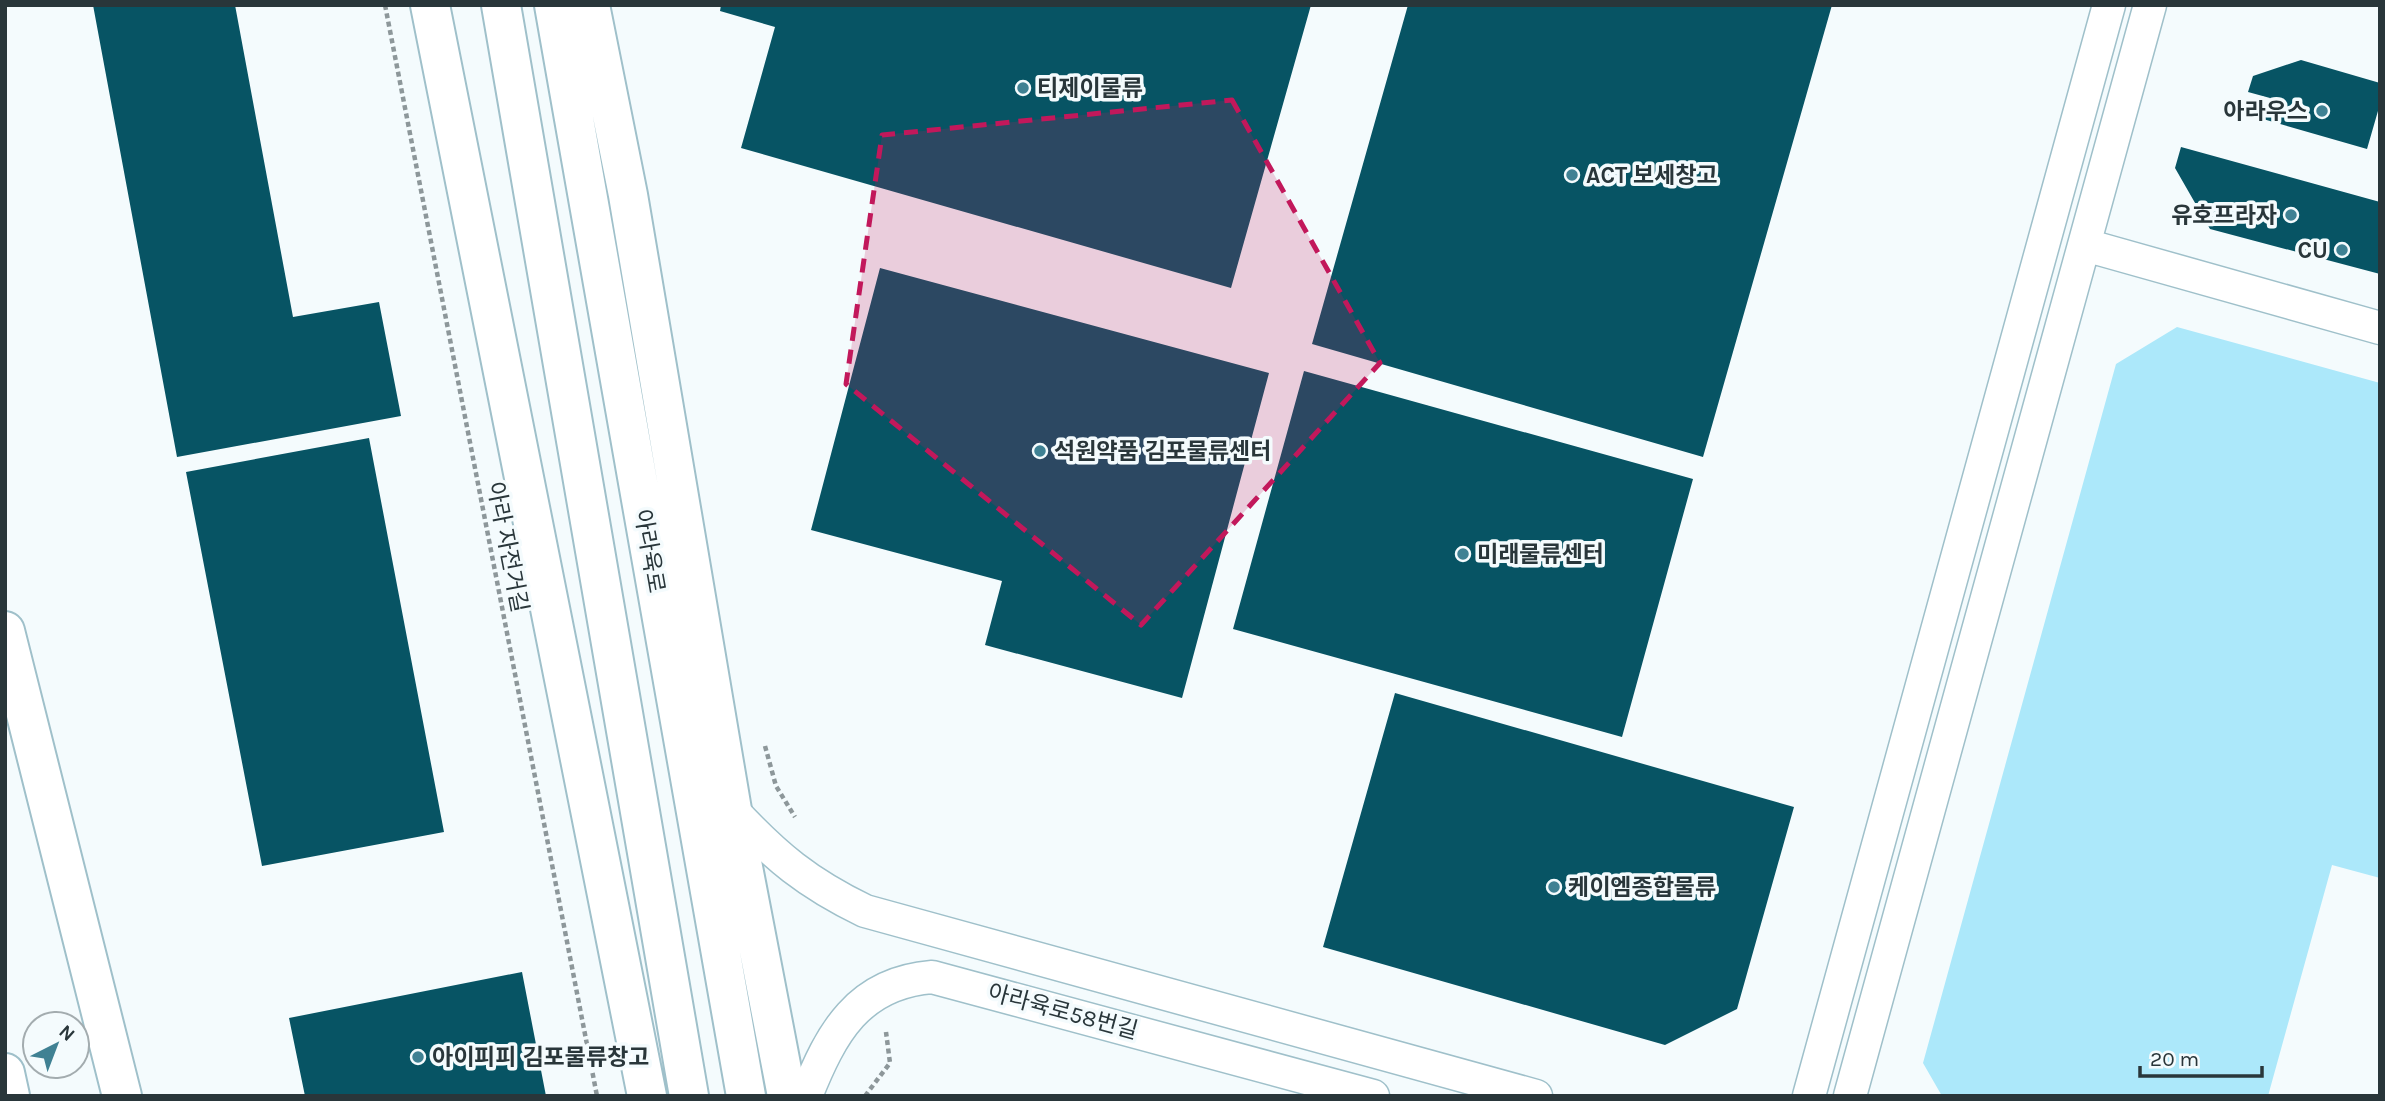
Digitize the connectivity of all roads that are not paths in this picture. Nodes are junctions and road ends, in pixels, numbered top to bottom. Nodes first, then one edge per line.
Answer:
1 (430, 5) edge
2 (501, 5) edge
3 (554, 5) edge
4 (590, 5) edge
5 (2109, 5) edge
6 (2150, 5) edge
7 (2085, 245) junction
8 (2380, 328) edge
9 (5, 631) edge
10 (732, 810) junction
11 (5, 1073) edge
12 (10, 1096) edge
13 (122, 1096) edge
14 (647, 1096) edge
15 (689, 1096) edge
16 (746, 1096) edge
17 (787, 1096) edge
18 (806, 1096) edge
19 (1373, 1096) edge
20 (1536, 1096) edge
21 (1809, 1096) edge
22 (1850, 1096) edge

1 - 14 street
2 - 15 street
3 - 16 street, 아라육로
4 - 10 street
5 - 21 street
6 - 7 street
7 - 8 street
7 - 22 street
9 - 13 street
10 - 17 street
10 - 20 street
11 - 12 street
18 - 19 street, 아라육로58번길

